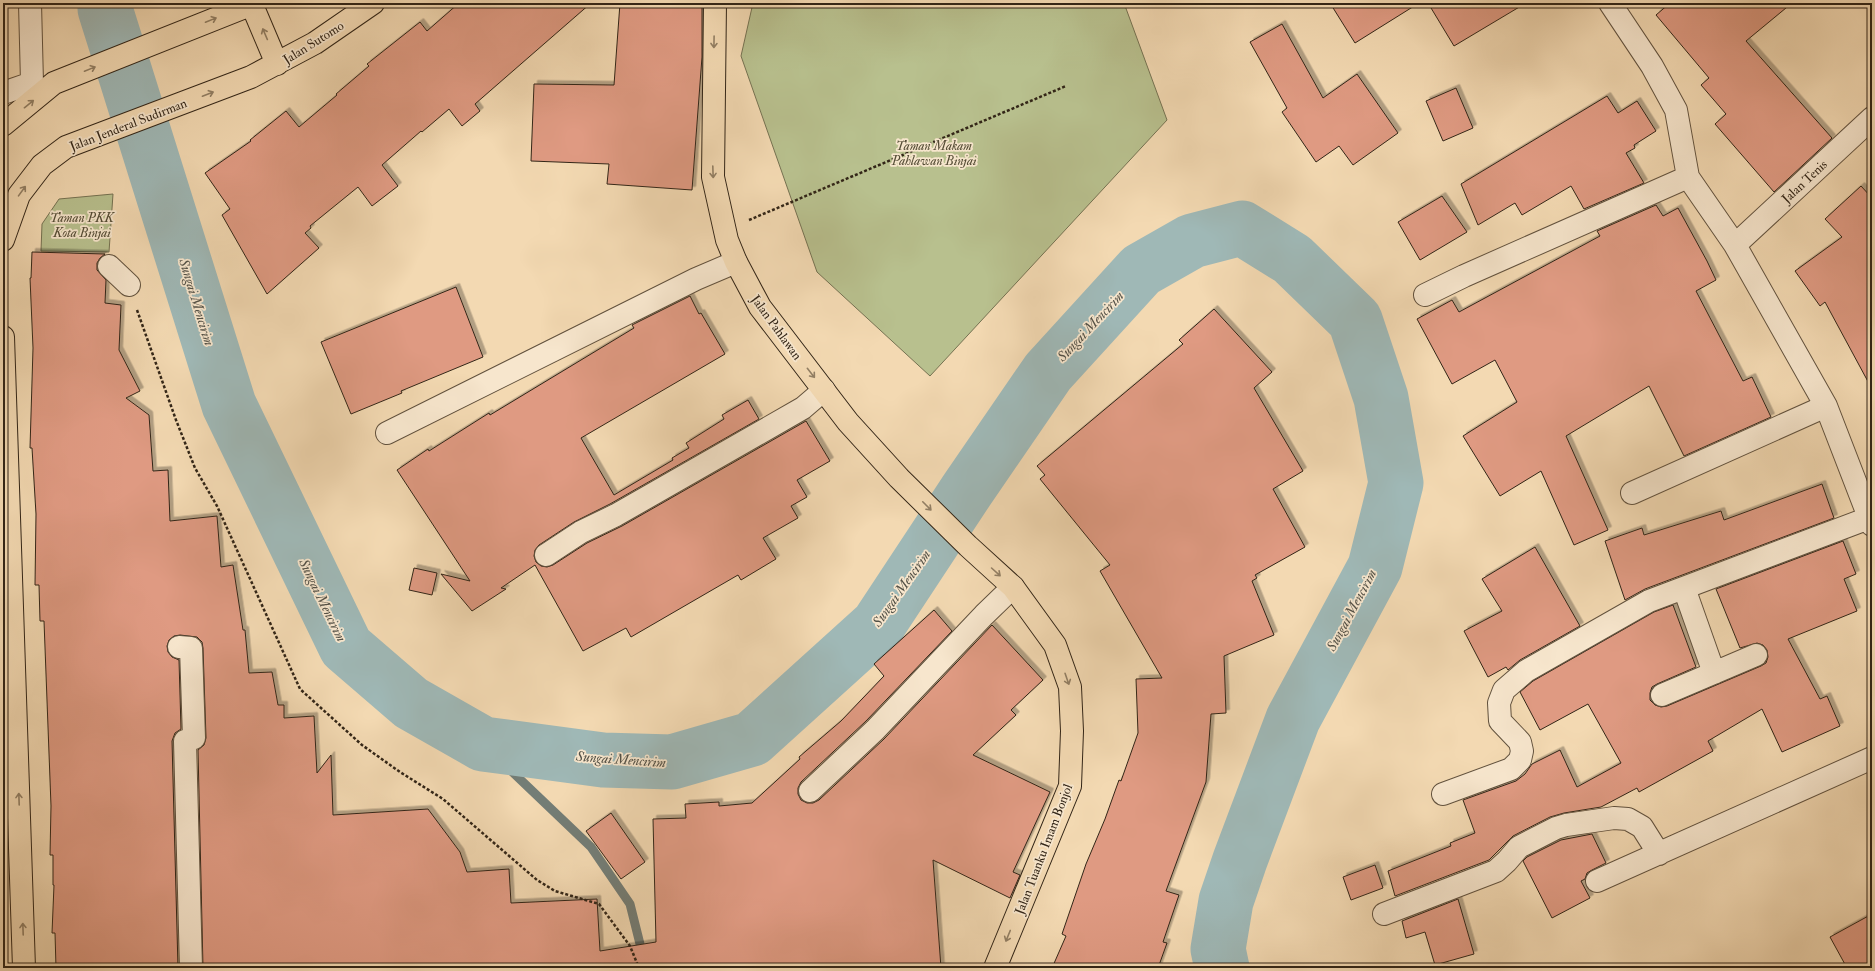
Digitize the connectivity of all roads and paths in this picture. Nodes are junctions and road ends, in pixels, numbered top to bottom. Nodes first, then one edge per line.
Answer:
1 (30, 3) edge
2 (373, 3) edge
3 (714, 3) edge
4 (1610, 3) edge
5 (253, 4) edge
6 (278, 64) junction
7 (251, 77) joint
8 (1066, 86) dead end
9 (3, 93) edge
10 (1872, 118) edge
11 (3, 125) edge
12 (1688, 177) junction
13 (725, 230) junction
14 (3, 240) edge
15 (1735, 245) junction
16 (736, 262) junction
17 (109, 266) dead end
18 (129, 285) joint
19 (1425, 295) dead end
20 (3, 338) edge
21 (824, 390) junction
22 (1826, 406) junction
23 (387, 433) dead end
24 (5, 434) edge
25 (1632, 493) dead end
26 (1870, 522) edge
27 (968, 546) joint
28 (546, 555) dead end
29 (1013, 588) junction
30 (1684, 588) junction
31 (179, 647) dead end
32 (1756, 654) dead end
33 (1714, 672) junction
34 (1662, 696) dead end
35 (1872, 758) edge
36 (810, 791) dead end
37 (1443, 794) dead end
38 (1659, 854) junction
39 (1597, 881) dead end
40 (12, 896) edge
41 (1384, 914) dead end
42 (24, 968) edge
43 (191, 968) edge
44 (639, 968) edge
45 (995, 968) edge

1 - 9 street
2 - 6 main road, Jalan Sutomo
3 -> 13 main road, Jalan Pahlawan
4 - 12 street
6 -> 5 main road
11 -> 5 main road
6 - 7 main road, Jalan Sutomo
14 -> 7 main road, Jalan Jenderal Sudirman
8 - 13 path
10 - 15 street, Jalan Tenis
12 - 15 street
12 - 19 street
13 - 16 main road, Jalan Pahlawan
15 - 22 street
16 -> 21 main road, Jalan Pahlawan
16 - 23 street
17 - 18 street
18 - 44 path
20 - 24 main road
21 -> 27 main road, Jalan Pahlawan
21 - 28 street
22 - 25 street
22 - 26 street
40 -> 24 main road
26 - 30 street
27 -> 29 main road, Jalan Tuanku Imam Bonjol
29 - 36 street
29 -> 45 main road, Jalan Tuanku Imam Bonjol
30 - 33 street
30 - 37 street
31 - 43 street
32 - 33 street
33 - 34 street
35 - 38 street
38 - 39 street
38 - 41 street
42 -> 40 main road

